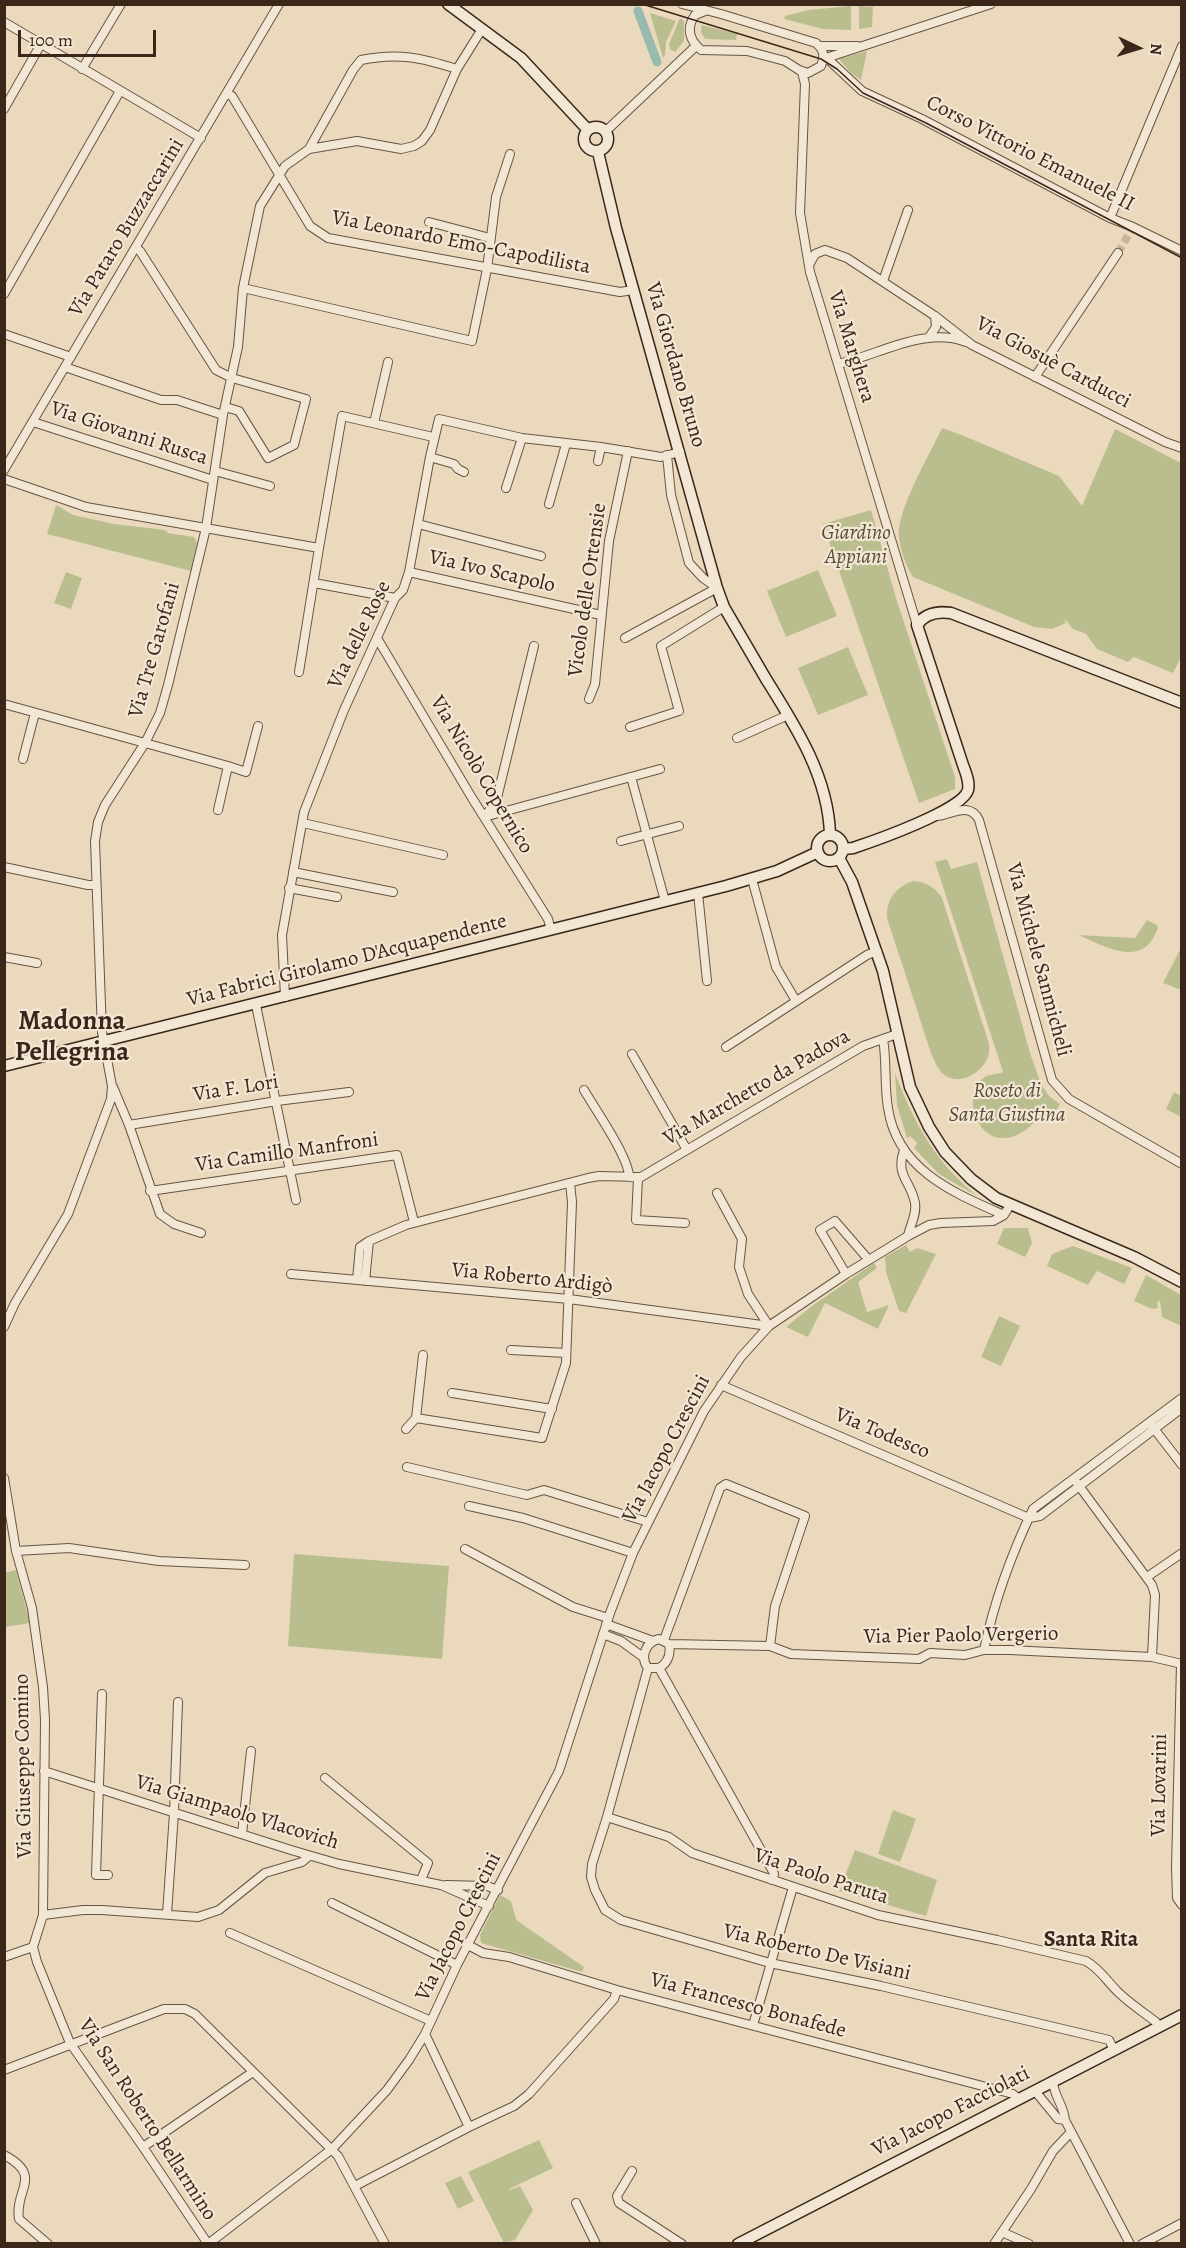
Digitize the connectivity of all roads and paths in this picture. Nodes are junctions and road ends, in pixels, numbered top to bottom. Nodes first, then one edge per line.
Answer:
1 (121, 4) edge
2 (279, 4) edge
3 (448, 4) edge
4 (682, 4) edge
5 (992, 4) edge
6 (718, 9) edge
7 (705, 11) junction
8 (4, 22) edge
9 (482, 29) junction
10 (41, 44) junction
11 (696, 46) junction
12 (820, 46) junction
13 (858, 46) junction
14 (1182, 46) edge
15 (824, 58) junction
16 (1178, 63) edge
17 (82, 69) junction
18 (457, 69) junction
19 (802, 72) junction
20 (120, 92) junction
21 (227, 94) junction
22 (4, 109) edge
23 (588, 130) junction
24 (606, 131) junction
25 (201, 138) junction
26 (309, 149) junction
27 (598, 152) junction
28 (510, 154) dead end
29 (278, 173) junction
30 (908, 210) dead end
31 (1110, 218) junction
32 (429, 222) dead end
33 (490, 238) junction
34 (136, 248) junction
35 (1182, 251) edge
36 (1118, 252) tunnel mouth
37 (809, 265) junction
38 (487, 269) junction
39 (883, 281) junction
40 (243, 288) junction
41 (633, 290) junction
42 (4, 294) edge
43 (935, 316) junction
44 (4, 334) edge
45 (929, 337) junction
46 (972, 345) junction
47 (71, 357) junction
48 (388, 362) dead end
49 (838, 364) junction
50 (65, 367) junction
51 (1035, 377) junction
52 (232, 378) junction
53 (224, 411) junction
54 (33, 422) junction
55 (374, 423) junction
56 (434, 436) junction
57 (522, 438) junction
58 (566, 444) junction
59 (601, 447) junction
60 (1182, 448) edge
61 (628, 451) junction
62 (680, 452) junction
63 (664, 456) junction
64 (430, 457) junction
65 (598, 461) dead end
66 (4, 470) edge
67 (464, 472) dead end
68 (214, 476) junction
69 (4, 479) edge
70 (270, 486) dead end
71 (507, 488) dead end
72 (549, 504) dead end
73 (418, 524) junction
74 (206, 528) junction
75 (319, 548) junction
76 (541, 556) dead end
77 (409, 572) junction
78 (314, 583) junction
79 (717, 588) junction
80 (394, 598) junction
81 (724, 608) junction
82 (601, 615) junction
83 (917, 625) junction
84 (377, 638) junction
85 (625, 638) dead end
86 (534, 646) dead end
87 (299, 672) dead end
88 (589, 699) dead end
89 (1182, 702) edge
90 (4, 704) edge
91 (35, 713) junction
92 (788, 715) junction
93 (258, 726) dead end
94 (630, 727) dead end
95 (737, 738) dead end
96 (145, 743) junction
97 (23, 759) dead end
98 (228, 766) junction
99 (660, 769) dead end
100 (631, 777) junction
101 (218, 810) dead end
102 (484, 817) junction
103 (934, 817) junction
104 (303, 823) junction
105 (679, 826) dead end
106 (830, 834) junction
107 (647, 835) junction
108 (621, 841) dead end
109 (818, 852) junction
110 (841, 854) junction
111 (443, 855) dead end
112 (4, 860) edge
113 (4, 867) edge
114 (14, 868) junction
115 (293, 872) junction
116 (752, 879) junction
117 (96, 885) junction
118 (289, 888) junction
119 (393, 891) dead end
120 (698, 893) junction
121 (336, 897) dead end
122 (665, 901) junction
123 (551, 930) junction
124 (877, 951) junction
125 (4, 957) edge
126 (37, 963) dead end
127 (707, 981) dead end
128 (285, 997) junction
129 (796, 1001) junction
130 (256, 1005) junction
131 (897, 1034) junction
132 (883, 1039) junction
133 (103, 1042) junction
134 (726, 1047) dead end
135 (632, 1054) dead end
136 (4, 1066) edge
137 (112, 1086) junction
138 (584, 1090) dead end
139 (350, 1092) dead end
140 (277, 1101) junction
141 (129, 1125) junction
142 (687, 1150) junction
143 (904, 1150) junction
144 (1182, 1164) edge
145 (291, 1172) junction
146 (633, 1177) junction
147 (570, 1184) junction
148 (150, 1191) junction
149 (717, 1193) dead end
150 (296, 1200) dead end
151 (1010, 1205) junction
152 (1004, 1215) junction
153 (414, 1222) junction
154 (685, 1223) dead end
155 (201, 1233) dead end
156 (908, 1236) junction
157 (868, 1260) junction
158 (291, 1274) dead end
159 (846, 1274) junction
160 (361, 1281) junction
161 (1182, 1282) edge
162 (569, 1299) junction
163 (769, 1326) junction
164 (4, 1327) edge
165 (512, 1350) dead end
166 (566, 1353) junction
167 (423, 1355) dead end
168 (721, 1385) junction
169 (452, 1393) dead end
170 (1182, 1398) edge
171 (1182, 1408) edge
172 (552, 1409) junction
173 (416, 1418) junction
174 (1152, 1425) junction
175 (406, 1429) dead end
176 (1182, 1465) edge
177 (407, 1467) dead end
178 (4, 1478) edge
179 (1077, 1482) junction
180 (5, 1490) edge
181 (469, 1506) dead end
182 (1029, 1518) junction
183 (648, 1522) junction
184 (465, 1549) dead end
185 (16, 1551) junction
186 (633, 1552) junction
187 (1182, 1553) edge
188 (245, 1565) dead end
189 (1147, 1577) junction
190 (607, 1621) junction
191 (603, 1634) junction
192 (653, 1641) junction
193 (666, 1642) junction
194 (770, 1646) junction
195 (984, 1650) junction
196 (643, 1657) junction
197 (1152, 1657) junction
198 (1181, 1664) edge
199 (648, 1668) junction
200 (659, 1668) junction
201 (102, 1694) dead end
202 (178, 1702) dead end
203 (251, 1751) dead end
204 (1180, 1758) edge
205 (44, 1771) junction
206 (325, 1778) dead end
207 (98, 1789) junction
208 (174, 1813) junction
209 (607, 1817) junction
210 (242, 1834) junction
211 (309, 1856) junction
212 (108, 1875) dead end
213 (421, 1880) junction
214 (772, 1880) junction
215 (441, 1885) junction
216 (793, 1887) junction
217 (498, 1890) junction
218 (332, 1903) dead end
219 (1182, 1905) edge
220 (489, 1906) junction
221 (166, 1914) junction
222 (43, 1915) junction
223 (230, 1933) dead end
224 (468, 1945) junction
225 (33, 1947) junction
226 (4, 1957) edge
227 (770, 1963) junction
228 (457, 1965) junction
229 (617, 1990) junction
230 (1182, 2015) edge
231 (431, 2021) junction
232 (753, 2025) junction
233 (1158, 2027) junction
234 (425, 2034) junction
235 (70, 2043) junction
236 (1114, 2050) junction
237 (4, 2070) edge
238 (253, 2072) junction
239 (1044, 2086) junction
240 (1019, 2099) junction
241 (1065, 2120) junction
242 (469, 2127) junction
243 (1071, 2132) junction
244 (143, 2147) junction
245 (332, 2149) junction
246 (4, 2155) edge
247 (632, 2171) dead end
248 (355, 2186) junction
249 (576, 2203) dead end
250 (1182, 2223) edge
251 (1002, 2232) junction
252 (48, 2244) edge
253 (208, 2244) edge
254 (385, 2244) edge
255 (596, 2244) edge
256 (682, 2244) edge
257 (738, 2244) edge
258 (994, 2244) edge
259 (1029, 2244) edge
260 (1130, 2244) edge
261 (1142, 2244) edge

1 - 17 street
2 - 21 street, Via Pataro Buzzaccarini
3 - 9 main road
4 - 7 street
5 - 13 street
6 - 7 street
6 - 12 street
7 - 11 street
8 - 10 street
9 - 18 street, Via Tre Garofani
9 - 23 main road
10 - 17 street
10 - 22 street
11 - 19 street
11 - 24 street
12 - 13 street
12 - 15 street
13 - 15 street
14 - 16 street
15 - 19 street
15 - 31 street, Corso Vittorio Emanuele II
16 - 31 street
17 - 20 street
18 - 26 street, Via Tre Garofani
18 - 26 street
19 - 37 street, Via Marghera
20 - 25 street
20 - 42 street
21 - 25 street, Via Pataro Buzzaccarini
21 - 29 street, Via Leonardo Emo-Capodilista
23 - 24 main road
23 - 27 main road, Via Giordano Bruno
24 - 27 main road
25 - 34 street, Via Pataro Buzzaccarini
26 - 29 street, Via Tre Garofani
27 - 41 main road, Via Giordano Bruno
28 - 33 street
29 - 38 street, Via Leonardo Emo-Capodilista
29 - 40 street, Via Tre Garofani
30 - 39 street
31 - 35 street, Corso Vittorio Emanuele II
32 - 33 street
33 - 38 street
34 - 47 street, Via Pataro Buzzaccarini
34 - 52 street
36 - 51 street
37 - 39 street, Via Giosuè Carducci
37 - 49 street, Via Marghera
38 - 40 street
38 - 41 street, Via Leonardo Emo-Capodilista
39 - 43 street, Via Giosuè Carducci
40 - 52 street, Via Tre Garofani
41 - 62 main road, Via Giordano Bruno
43 - 45 street
43 - 46 street, Via Giosuè Carducci
44 - 47 street
45 - 46 street
45 - 49 street
46 - 51 street, Via Giosuè Carducci
47 - 50 street, Via Pataro Buzzaccarini
48 - 55 street
49 - 83 street, Via Marghera
50 - 53 street
50 - 54 street, Via Pataro Buzzaccarini
51 - 60 street, Via Giosuè Carducci
52 - 53 street, Via Tre Garofani
52 - 53 street
53 - 68 street, Via Tre Garofani
54 - 66 street, Via Pataro Buzzaccarini
54 - 68 street, Via Giovanni Rusca
55 - 56 street
55 - 75 street
56 - 57 street
56 - 64 street, Via delle Rose
57 - 58 street
57 - 71 street
58 - 59 street
58 - 72 street
59 - 61 street
59 - 65 street
61 - 63 street
61 - 82 street, Vicolo delle Ortensie
62 - 63 street
62 - 79 main road, Via Giordano Bruno
63 - 79 street, Via Giordano Bruno
64 - 67 street
64 - 73 street, Via delle Rose
68 - 70 street
68 - 74 street, Via Tre Garofani
69 - 74 street
73 - 76 street
73 - 77 street, Via delle Rose
74 - 75 street
74 - 96 street, Via Tre Garofani
75 - 78 street
77 - 80 street, Via delle Rose
77 - 82 street, Via Ivo Scapolo
78 - 80 street
78 - 87 street
79 - 81 main road, Via Giordano Bruno
79 - 85 street
80 - 84 street, Via delle Rose
81 - 92 main road, Via Giordano Bruno
81 - 94 street
82 - 88 street, Vicolo delle Ortensie
83 - 89 main road
83 - 103 main road
84 - 102 street, Via Nicolò Copernico
84 - 104 street, Via delle Rose
86 - 102 street
90 - 91 street
91 - 96 street
91 - 97 street
92 - 95 street
92 - 106 main road, Via Giordano Bruno
93 - 98 street
96 - 98 street
96 - 117 street, Via Tre Garofani
98 - 101 street
99 - 100 street
100 - 102 street
100 - 107 street
102 - 123 street, Via Nicolò Copernico
103 - 110 main road
103 - 144 street, Via Michele Sanmicheli
104 - 111 street
104 - 115 street, Via delle Rose
105 - 107 street
106 - 109 main road
106 - 110 main road
107 - 108 street
107 - 122 street
109 - 110 main road
109 - 116 main road, Via Fabrici Girolamo D'Acquapendente
110 - 124 main road
112 - 114 street
113 - 114 street
114 - 117 street
115 - 118 street, Via delle Rose
115 - 119 street
116 - 120 main road, Via Fabrici Girolamo D'Acquapendente
116 - 129 street
117 - 133 street, Via Tre Garofani
118 - 121 street
118 - 128 street, Via delle Rose
120 - 122 main road, Via Fabrici Girolamo D'Acquapendente
120 - 127 street
122 - 123 main road, Via Fabrici Girolamo D'Acquapendente
123 - 128 main road, Via Fabrici Girolamo D'Acquapendente
124 - 129 street
124 - 131 main road
125 - 126 street
128 - 130 main road, Via Fabrici Girolamo D'Acquapendente
129 - 134 street
130 - 133 main road, Via Fabrici Girolamo D'Acquapendente
130 - 140 street
131 - 132 street, Via Marchetto da Padova
131 - 151 main road
132 - 142 street, Via Marchetto da Padova
132 - 143 street
133 - 136 main road, Via Fabrici Girolamo D'Acquapendente
133 - 137 street
135 - 142 street
137 - 141 street
137 - 164 street
138 - 146 street
139 - 140 street, Via F. Lori
140 - 141 street, Via F. Lori
140 - 145 street
141 - 148 street
142 - 146 street, Via Marchetto da Padova
143 - 152 street
143 - 156 street
145 - 148 street, Via Camillo Manfroni
145 - 150 street
145 - 153 street, Via Camillo Manfroni
146 - 147 street
146 - 154 street
147 - 153 street
147 - 162 street
148 - 155 street
149 - 163 street
151 - 152 street
151 - 161 main road
152 - 156 street, Via Jacopo Crescini
153 - 160 street
156 - 157 street, Via Jacopo Crescini
157 - 159 street, Via Jacopo Crescini
157 - 159 street
158 - 160 street, Via Roberto Ardigò
159 - 163 street, Via Jacopo Crescini
160 - 162 street, Via Roberto Ardigò
162 - 163 street, Via Roberto Ardigò
162 - 166 street
163 - 168 street, Via Jacopo Crescini
165 - 166 street
166 - 172 street
167 - 173 street
168 - 182 street, Via Todesco
168 - 183 street, Via Jacopo Crescini
169 - 172 street
170 - 174 street
171 - 174 street
172 - 173 street
173 - 175 street
174 - 176 street
174 - 179 street
177 - 183 street
178 - 180 street, Via Giuseppe Comino
179 - 182 street
179 - 189 street
180 - 185 street, Via Giuseppe Comino
181 - 186 street, Via Jacopo Crescini
182 - 195 street
183 - 186 street, Via Jacopo Crescini
184 - 190 street, Via Pier Paolo Vergerio
185 - 188 street
185 - 205 street, Via Giuseppe Comino
186 - 190 street, Via Jacopo Crescini
187 - 189 street
189 - 197 street
190 - 191 street, Via Jacopo Crescini
190 - 192 street, Via Pier Paolo Vergerio
191 - 196 street
191 - 217 street, Via Jacopo Crescini
192 - 193 street, Via Pier Paolo Vergerio
192 - 196 street
193 - 194 street, Via Pier Paolo Vergerio
193 - 194 street
193 - 200 street
194 - 195 street, Via Pier Paolo Vergerio
195 - 197 street, Via Pier Paolo Vergerio
196 - 199 street
197 - 198 street, Via Pier Paolo Vergerio
198 - 204 street, Via Lovarini
199 - 200 street
199 - 209 street
200 - 214 street
201 - 207 street
202 - 208 street
203 - 210 street
204 - 219 street, Via Lovarini
205 - 207 street, Via Giampaolo Vlacovich
205 - 222 street, Via Giuseppe Comino
206 - 213 street, Via Giampaolo Vlacovich
207 - 208 street, Via Giampaolo Vlacovich
207 - 212 street
208 - 210 street, Via Giampaolo Vlacovich
208 - 221 street
209 - 214 street, Via Paolo Paruta
209 - 227 street, Via Roberto De Visiani
210 - 211 street, Via Giampaolo Vlacovich
211 - 213 street, Via Giampaolo Vlacovich
211 - 221 street
213 - 215 street, Via Giampaolo Vlacovich
214 - 216 street, Via Paolo Paruta
215 - 217 street, Via Giampaolo Vlacovich
215 - 220 street, Via Giampaolo Vlacovich
216 - 227 street
216 - 233 street, Via Paolo Paruta
217 - 220 street, Via Jacopo Crescini
218 - 228 street
220 - 224 street, Via Jacopo Crescini
221 - 222 street
222 - 225 street, Via Giuseppe Comino
223 - 231 street
224 - 228 street, Via Jacopo Crescini
224 - 229 street, Via Francesco Bonafede
225 - 226 street
225 - 235 street, Via San Roberto Bellarmino
227 - 232 street
227 - 236 street, Via Roberto De Visiani
228 - 231 street, Via Jacopo Crescini
229 - 232 street, Via Francesco Bonafede
229 - 242 street
230 - 233 main road, Via Jacopo Facciolati
231 - 234 street, Via Jacopo Crescini
232 - 240 street, Via Francesco Bonafede
233 - 236 main road, Via Jacopo Facciolati
234 - 242 street
234 - 245 street, Via Jacopo Crescini
235 - 237 street
235 - 238 street
235 - 244 street, Via San Roberto Bellarmino
236 - 239 main road, Via Jacopo Facciolati
238 - 244 street
238 - 245 street
239 - 240 main road, Via Jacopo Facciolati
239 - 241 street
239 - 241 street
240 - 257 main road, Via Jacopo Facciolati
241 - 243 street
242 - 248 street
243 - 251 street
243 - 260 street
244 - 253 street, Via San Roberto Bellarmino
245 - 248 street
245 - 253 street, Via Jacopo Crescini
246 - 252 street
247 - 256 street
248 - 254 street
249 - 255 street
250 - 261 street
251 - 258 street
251 - 259 street

